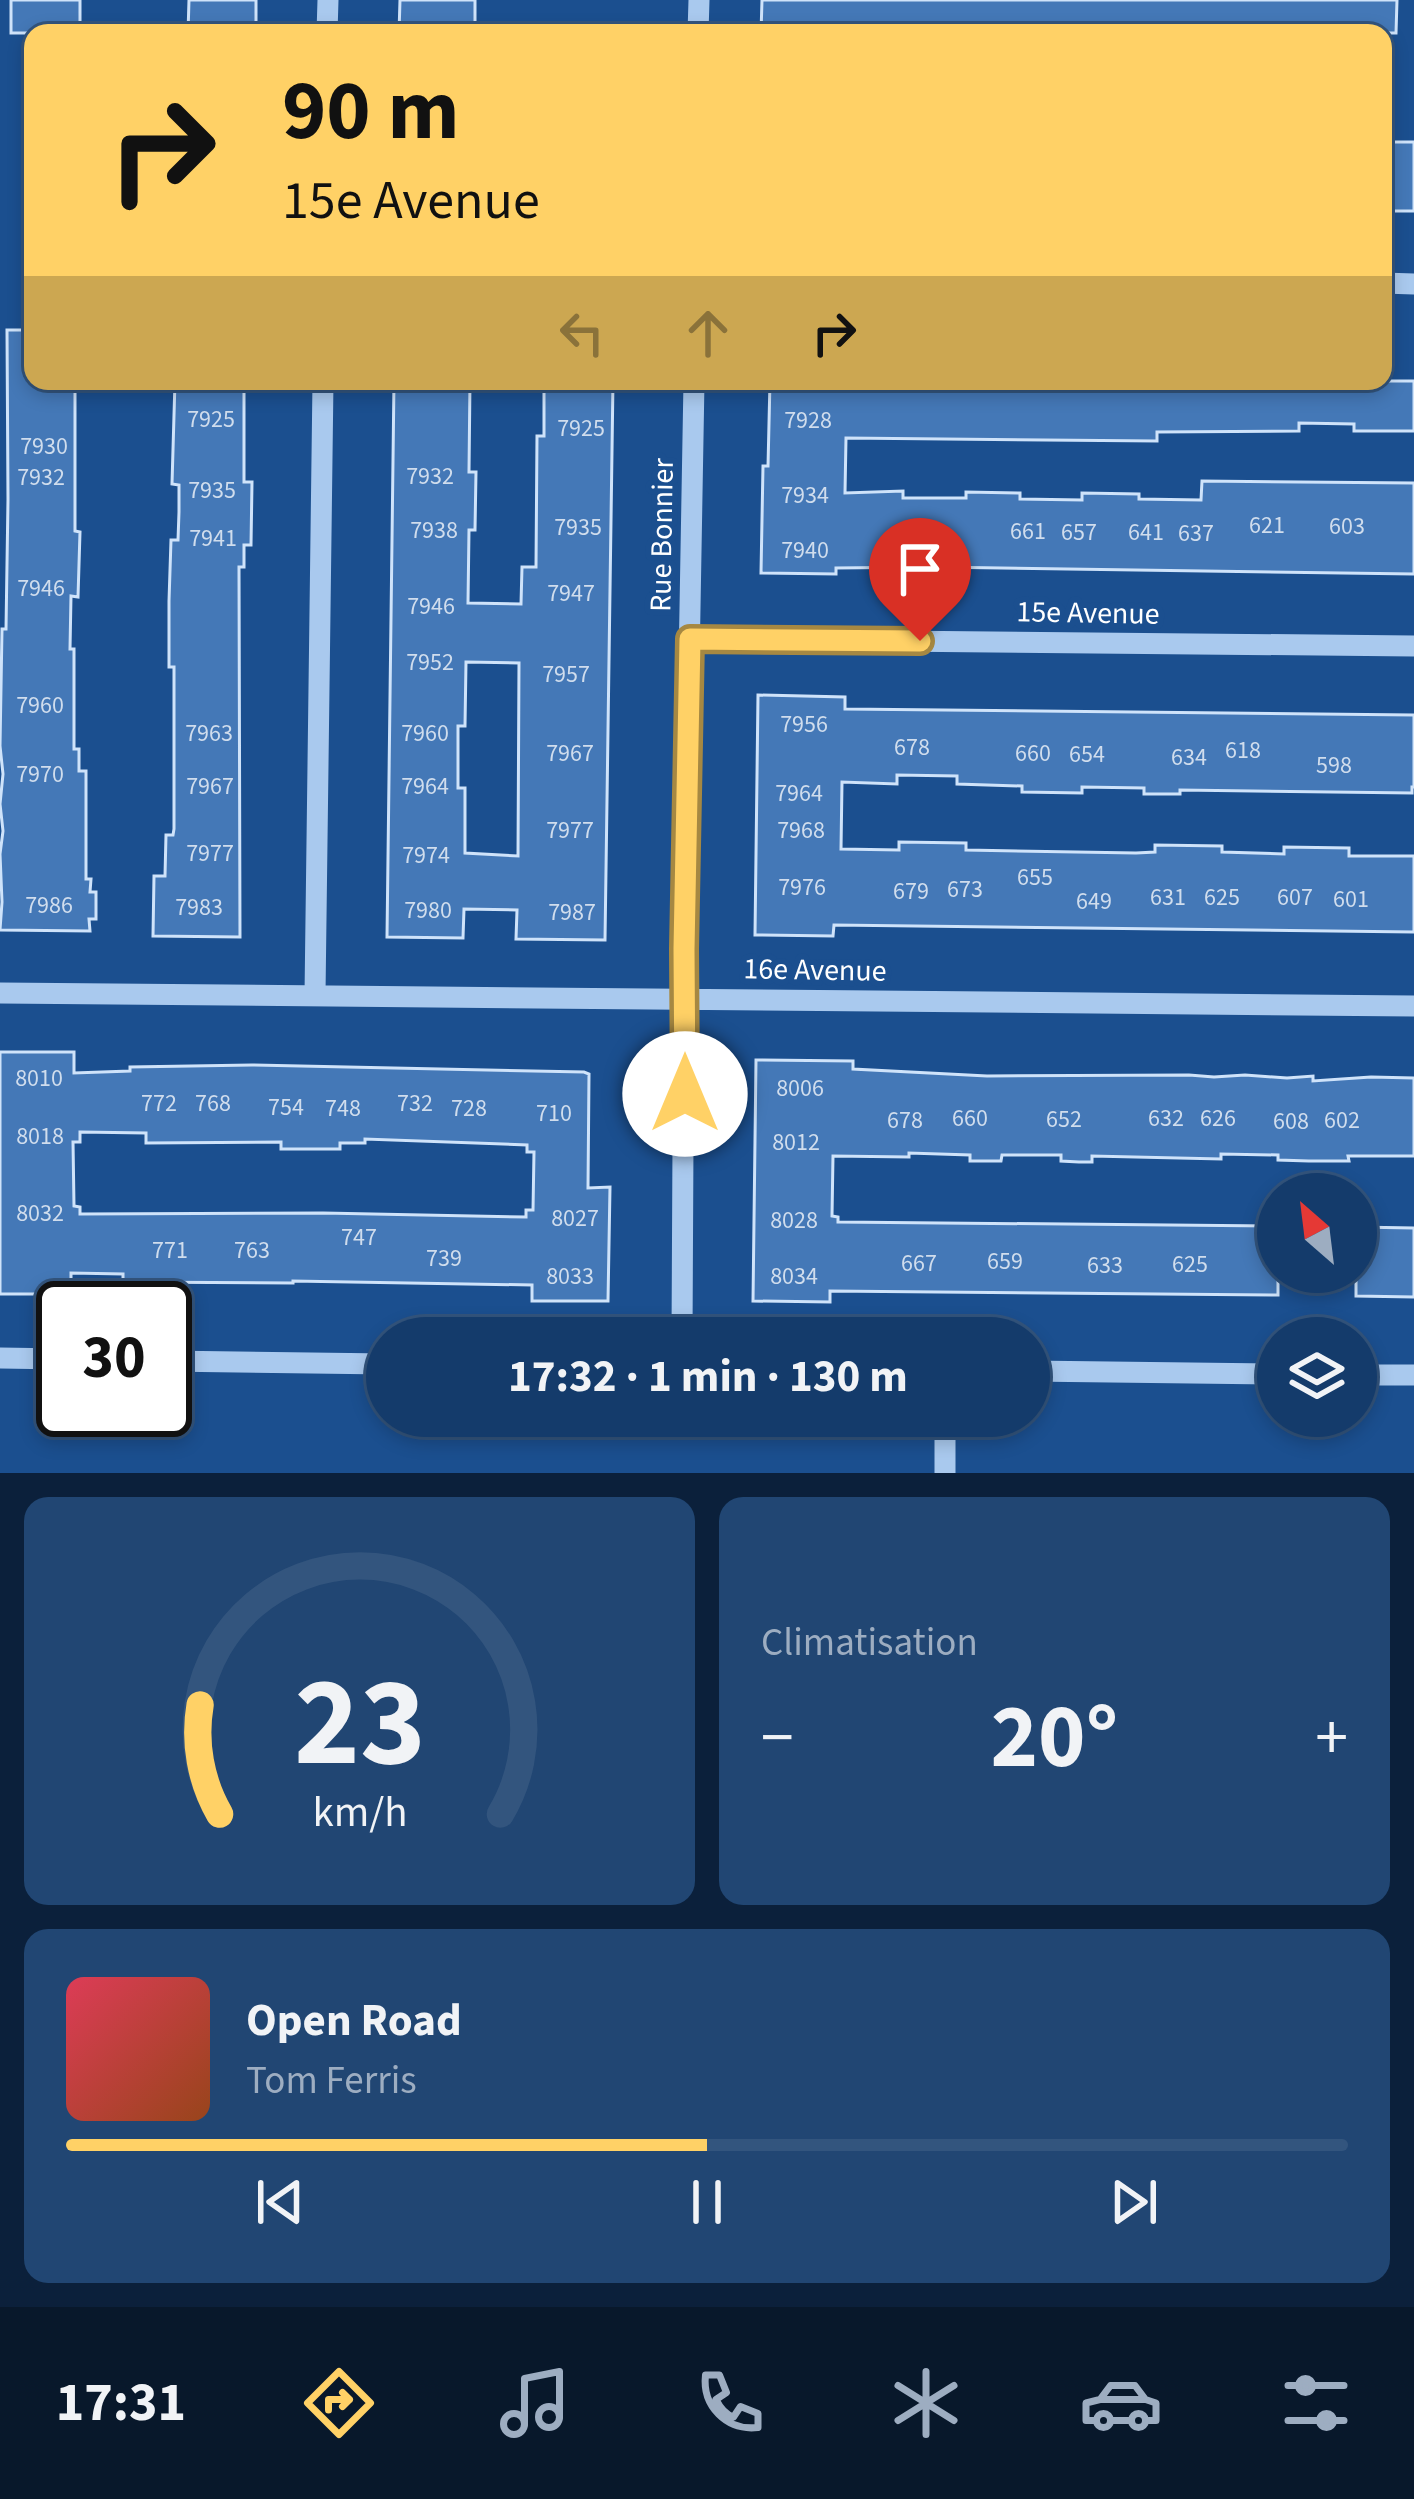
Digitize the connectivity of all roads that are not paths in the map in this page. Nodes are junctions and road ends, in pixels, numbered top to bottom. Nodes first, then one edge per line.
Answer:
1 (323, 390) edge
2 (694, 390) edge
3 (690, 639) junction
4 (1414, 646) edge
5 (0, 993) edge
6 (315, 994) junction
7 (684, 998) junction
8 (1414, 1006) edge
9 (682, 1317) edge
10 (0, 1358) edge
11 (36, 1359) edge
12 (192, 1361) edge
13 (366, 1364) edge
14 (1050, 1371) edge
15 (1257, 1374) edge
16 (1377, 1375) edge
17 (1414, 1375) edge
18 (945, 1437) edge
19 (945, 1473) edge

1 - 6 street
2 - 3 street, Rue Bonnier
3 - 4 street, 15e Avenue
3 - 7 street, Rue Bonnier
5 - 6 street, 16e Avenue
6 - 7 street, 16e Avenue
7 - 8 street, 16e Avenue
7 - 9 street, Rue Bonnier
10 - 11 street
12 - 13 street
14 - 15 street
16 - 17 street
18 - 19 street

